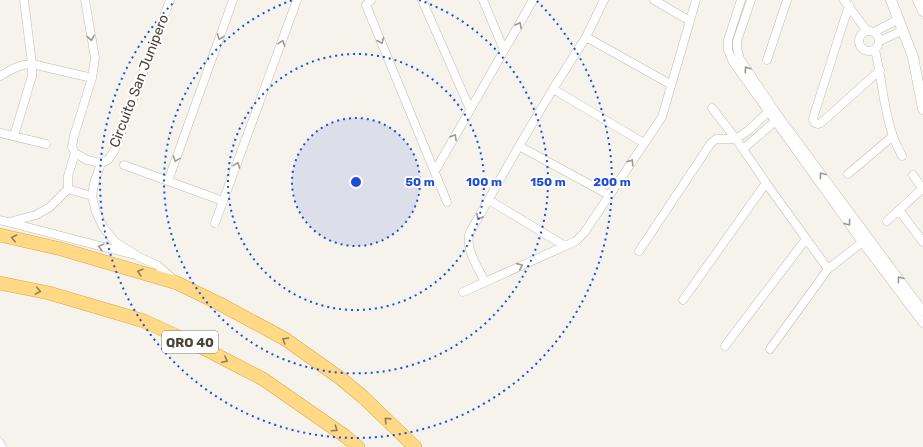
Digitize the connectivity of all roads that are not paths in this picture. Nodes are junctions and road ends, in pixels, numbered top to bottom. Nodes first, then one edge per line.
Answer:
1 (24, 0) edge
2 (85, 0) edge
3 (170, 0) edge
4 (233, 0) edge
5 (297, 0) edge
6 (371, 0) edge
7 (422, 0) edge
8 (483, 0) edge
9 (533, 0) edge
10 (604, 0) edge
11 (654, 0) edge
12 (696, 0) edge
13 (741, 0) edge
14 (751, 0) edge
15 (787, 0) edge
16 (891, 0) edge
17 (918, 0) edge
18 (846, 3) edge
19 (923, 11) edge
20 (899, 19) junction
21 (690, 21) junction
22 (903, 30) junction
23 (871, 31) junction
24 (586, 37) junction
25 (880, 41) junction
26 (504, 50) junction
27 (875, 50) junction
28 (767, 60) dead end
29 (32, 64) junction
30 (880, 70) junction
31 (0, 76) edge
32 (92, 78) junction
33 (670, 84) junction
34 (553, 89) junction
35 (712, 108) dead end
36 (470, 109) junction
37 (923, 109) edge
38 (770, 110) junction
39 (777, 120) junction
40 (0, 133) edge
41 (14, 136) junction
42 (893, 136) junction
43 (736, 139) junction
44 (644, 142) junction
45 (46, 144) dead end
46 (519, 146) junction
47 (744, 149) junction
48 (75, 153) junction
49 (902, 156) dead end
50 (101, 163) junction
51 (124, 165) dead end
52 (435, 171) junction
53 (848, 174) dead end
54 (913, 175) dead end
55 (168, 181) junction
56 (766, 183) junction
57 (68, 189) junction
58 (923, 189) edge
59 (609, 195) junction
60 (92, 196) junction
61 (489, 200) junction
62 (223, 201) junction
63 (447, 202) dead end
64 (899, 210) junction
65 (0, 220) edge
66 (887, 221) dead end
67 (9, 222) junction
68 (215, 223) dead end
69 (0, 235) edge
70 (806, 238) junction
71 (865, 240) junction
72 (923, 242) edge
73 (565, 246) junction
74 (639, 251) dead end
75 (139, 257) junction
76 (828, 269) junction
77 (485, 282) junction
78 (0, 283) edge
79 (177, 283) junction
80 (463, 292) dead end
81 (683, 300) dead end
82 (923, 311) edge
83 (920, 320) edge
84 (725, 346) dead end
85 (770, 349) dead end
86 (0, 443) edge
87 (2, 447) edge
88 (358, 447) edge
89 (415, 447) edge

1 - 29 street
2 -> 32 street
3 - 50 street, Circuito San Junipero
4 -> 55 street
62 -> 5 street
6 -> 52 street
7 - 36 street
8 - 26 street
26 -> 9 street
10 - 24 street
11 - 21 street
12 - 21 street
13 - 38 street
38 -> 14 street
15 - 28 street
16 - 20 street
17 - 19 street
18 - 23 street
18 - 30 street
20 - 22 street
20 - 23 street
21 - 33 street
22 - 25 street
22 - 37 street
23 - 25 street
23 - 27 street
24 - 33 street
24 - 34 street
25 - 27 street
26 - 36 street
27 - 30 street
29 - 31 street
29 - 32 street
29 - 41 street
30 - 42 street
32 - 48 street
33 - 44 street
34 - 44 street
34 - 46 street
35 - 43 street
52 -> 36 street
38 - 39 street
38 - 43 street
39 - 47 street
39 - 71 street
40 - 41 street
41 - 45 street
42 - 49 street
42 - 53 street
43 - 47 street
43 - 74 street
59 -> 44 street
46 - 59 street
46 - 61 street
47 - 56 street
48 - 50 street
48 - 57 street
50 - 60 street, Circuito San Junipero
51 - 55 street
52 - 63 street
54 - 58 street
55 - 62 street
56 - 70 street
56 - 81 street
57 - 60 street
57 - 67 street
58 - 64 street
59 - 73 street
60 - 75 street, Circuito San Junipero
61 - 73 street
61 -> 77 street
62 - 68 street
64 - 66 street
64 - 72 street
65 - 67 street
75 -> 67 street
79 -> 69 highway
70 - 76 street
70 - 84 street
71 - 76 street
82 -> 71 street
71 - 83 street
77 -> 73 street
75 - 79 street, Circuito San Junipero
76 - 85 street
77 - 80 street
78 -> 88 highway, QRO 40
89 -> 79 highway
86 - 87 street

